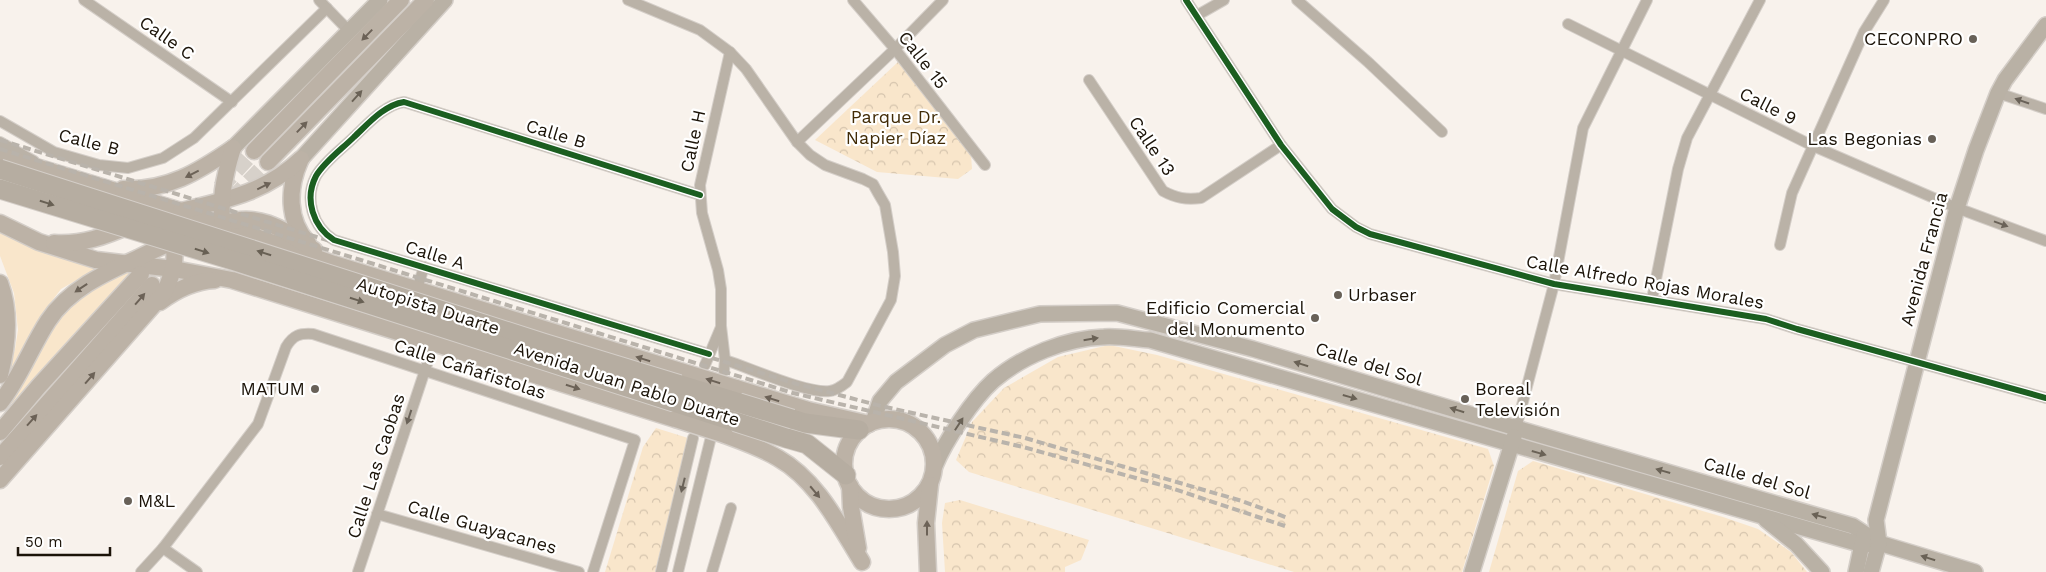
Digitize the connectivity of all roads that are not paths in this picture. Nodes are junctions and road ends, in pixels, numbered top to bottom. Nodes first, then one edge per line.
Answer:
1 (84, 0) edge
2 (319, 0) edge
3 (380, 0) edge
4 (402, 0) edge
5 (426, 0) edge
6 (445, 0) edge
7 (628, 0) edge
8 (852, 0) edge
9 (943, 0) edge
10 (1186, 0) edge
11 (1224, 0) edge
12 (1297, 0) edge
13 (1646, 0) edge
14 (1760, 0) edge
15 (1884, 0) edge
16 (327, 8) junction
17 (1196, 16) junction
18 (1568, 24) dead end
19 (2046, 25) edge
20 (349, 31) junction
21 (895, 49) junction
22 (1621, 51) junction
23 (730, 52) junction
24 (1089, 80) dead end
25 (1998, 93) junction
26 (1711, 95) junction
27 (232, 102) junction
28 (404, 102) joint
29 (2046, 109) edge
30 (0, 121) edge
31 (1442, 132) dead end
32 (0, 142) edge
33 (797, 142) junction
34 (1281, 145) junction
35 (1813, 146) junction
36 (233, 148) junction
37 (254, 151) tunnel mouth
38 (0, 156) edge
39 (301, 159) junction
40 (268, 162) tunnel mouth
41 (985, 166) dead end
42 (0, 169) edge
43 (101, 187) junction
44 (0, 189) edge
45 (700, 195) junction
46 (221, 200) junction
47 (1957, 208) junction
48 (181, 211) junction
49 (160, 216) junction
50 (0, 223) edge
51 (222, 224) junction
52 (252, 234) junction
53 (103, 238) junction
54 (2046, 241) edge
55 (39, 242) junction
56 (173, 242) junction
57 (1780, 245) dead end
58 (314, 250) junction
59 (334, 264) junction
60 (124, 265) junction
61 (424, 268) junction
62 (174, 269) junction
63 (234, 274) junction
64 (0, 283) edge
65 (1554, 284) junction
66 (417, 289) junction
67 (1652, 299) junction
68 (150, 309) junction
69 (721, 326) junction
70 (434, 343) junction
71 (1253, 349) junction
72 (709, 354) junction
73 (725, 360) junction
74 (1916, 362) junction
75 (705, 365) dead end
76 (1247, 367) junction
77 (424, 371) junction
78 (724, 371) dead end
79 (0, 375) edge
80 (2046, 398) edge
81 (0, 403) edge
82 (867, 425) junction
83 (1516, 428) junction
84 (0, 432) edge
85 (693, 438) dead end
86 (718, 438) junction
87 (1511, 445) junction
88 (0, 456) edge
89 (935, 466) junction
90 (0, 480) edge
91 (848, 480) junction
92 (930, 485) junction
93 (731, 508) dead end
94 (1754, 513) junction
95 (377, 514) junction
96 (1876, 520) junction
97 (1864, 538) junction
98 (1879, 543) junction
99 (163, 548) junction
100 (864, 567) edge
101 (141, 572) edge
102 (197, 572) edge
103 (358, 572) edge
104 (578, 572) edge
105 (593, 572) edge
106 (661, 572) edge
107 (678, 572) edge
108 (712, 572) edge
109 (928, 572) edge
110 (1472, 572) edge
111 (1822, 572) edge
112 (1856, 572) edge
113 (1871, 572) edge
114 (1974, 572) edge

1 - 27 street, Calle C
2 - 16 street
3 - 20 main road
4 -> 37 main road
40 -> 5 main road
39 -> 6 main road
7 - 23 street
8 - 21 street, Calle 15
9 - 21 street
10 - 17 street, Calle Alfredo Rojas Morales
11 - 17 street
12 - 31 street
13 - 22 street
14 - 26 street
15 - 35 street
16 - 20 street
16 - 27 street, Calle B
17 - 34 street, Calle Alfredo Rojas Morales
18 - 22 street, Calle 9
19 - 25 main road, Avenida Francia
20 - 36 main road
21 - 33 street
21 - 41 street, Calle 15
22 - 26 street, Calle 9
22 - 65 street
23 - 33 street
23 - 45 street, Calle H
24 - 34 street, Calle 13
29 -> 25 street
25 - 47 main road, Avenida Francia
26 - 35 street, Calle 9
26 - 67 street
27 - 30 street, Calle B
28 - 45 street, Calle B
28 - 61 street, Calle A
32 - 43 street
33 - 73 street
34 - 65 street, Calle Alfredo Rojas Morales
35 - 47 street, Calle 9
35 - 57 street
36 -> 43 main road
36 - 46 main road
38 - 43 main road
46 -> 39 main road
39 - 58 main road
82 -> 42 highway, Autopista Duarte, bridge
43 - 48 main road, Avenida Juan Pablo Duarte
43 - 49 main road
43 - 53 main road
44 -> 91 highway, Autopista Duarte, bridge
45 - 69 street, Calle H
46 - 48 main road
46 - 51 main road
47 -> 54 street, Calle 9
47 - 74 main road, Avenida Francia
48 - 49 main road
48 - 51 main road, Avenida Juan Pablo Duarte
49 - 53 main road
49 - 56 main road
50 - 55 main road, Avenida Juan Pablo Duarte
51 - 52 main road, Avenida Juan Pablo Duarte
51 - 56 main road
51 - 58 main road
51 - 63 main road
52 - 59 main road, Avenida Juan Pablo Duarte
52 - 63 main road
53 - 55 main road
55 - 60 main road, Avenida Juan Pablo Duarte
56 - 60 main road
56 - 62 main road
58 - 59 main road
59 - 66 main road, Avenida Juan Pablo Duarte
60 - 62 main road, Avenida Juan Pablo Duarte
60 -> 81 main road
61 - 66 street, Calle A
61 - 72 street, Calle A
62 - 63 main road, Avenida Juan Pablo Duarte
62 - 68 main road
63 - 68 main road
63 - 70 main road, Avenida Juan Pablo Duarte
64 - 79 main road
65 - 67 street, Calle Alfredo Rojas Morales
65 - 83 street
82 -> 66 main road, Avenida Juan Pablo Duarte, bridge
67 - 74 street, Calle Alfredo Rojas Morales
90 -> 68 main road
69 - 72 street
69 - 73 street
70 - 77 street, Calle Las Caobas
70 -> 86 main road, Avenida Juan Pablo Duarte, bridge
71 - 76 main road
71 - 82 main road, Calle del Sol
83 -> 71 main road, Calle del Sol
72 - 75 street
73 - 78 street
74 - 80 street, Calle Alfredo Rojas Morales
74 - 96 main road, Avenida Francia
76 -> 87 main road, Calle del Sol
89 -> 76 main road, Calle del Sol
77 -> 95 street, Calle Las Caobas
77 - 99 street, Calle Cañafistolas
77 - 105 street, Calle Cañafistolas
82 - 89 main road
82 - 91 main road
83 - 87 main road
97 -> 83 main road, Calle del Sol
88 -> 84 main road
85 -> 106 street
86 -> 100 main road, Avenida Juan Pablo Duarte
86 - 107 street
87 -> 94 main road, Calle del Sol
87 - 110 main road
89 - 92 main road
91 - 92 main road
91 - 100 main road
109 -> 92 main road
93 - 108 street
94 - 97 main road, Calle del Sol
94 - 111 main road
95 - 103 street, Calle Las Caobas
95 - 104 street, Calle Guayacanes
96 - 97 main road, Avenida Francia
96 - 98 main road, Avenida Francia
97 - 98 main road, Calle del Sol
97 - 112 main road, Avenida Francia
98 - 113 main road, Avenida Francia
114 -> 98 main road, Calle del Sol
99 - 101 street
99 - 102 street

